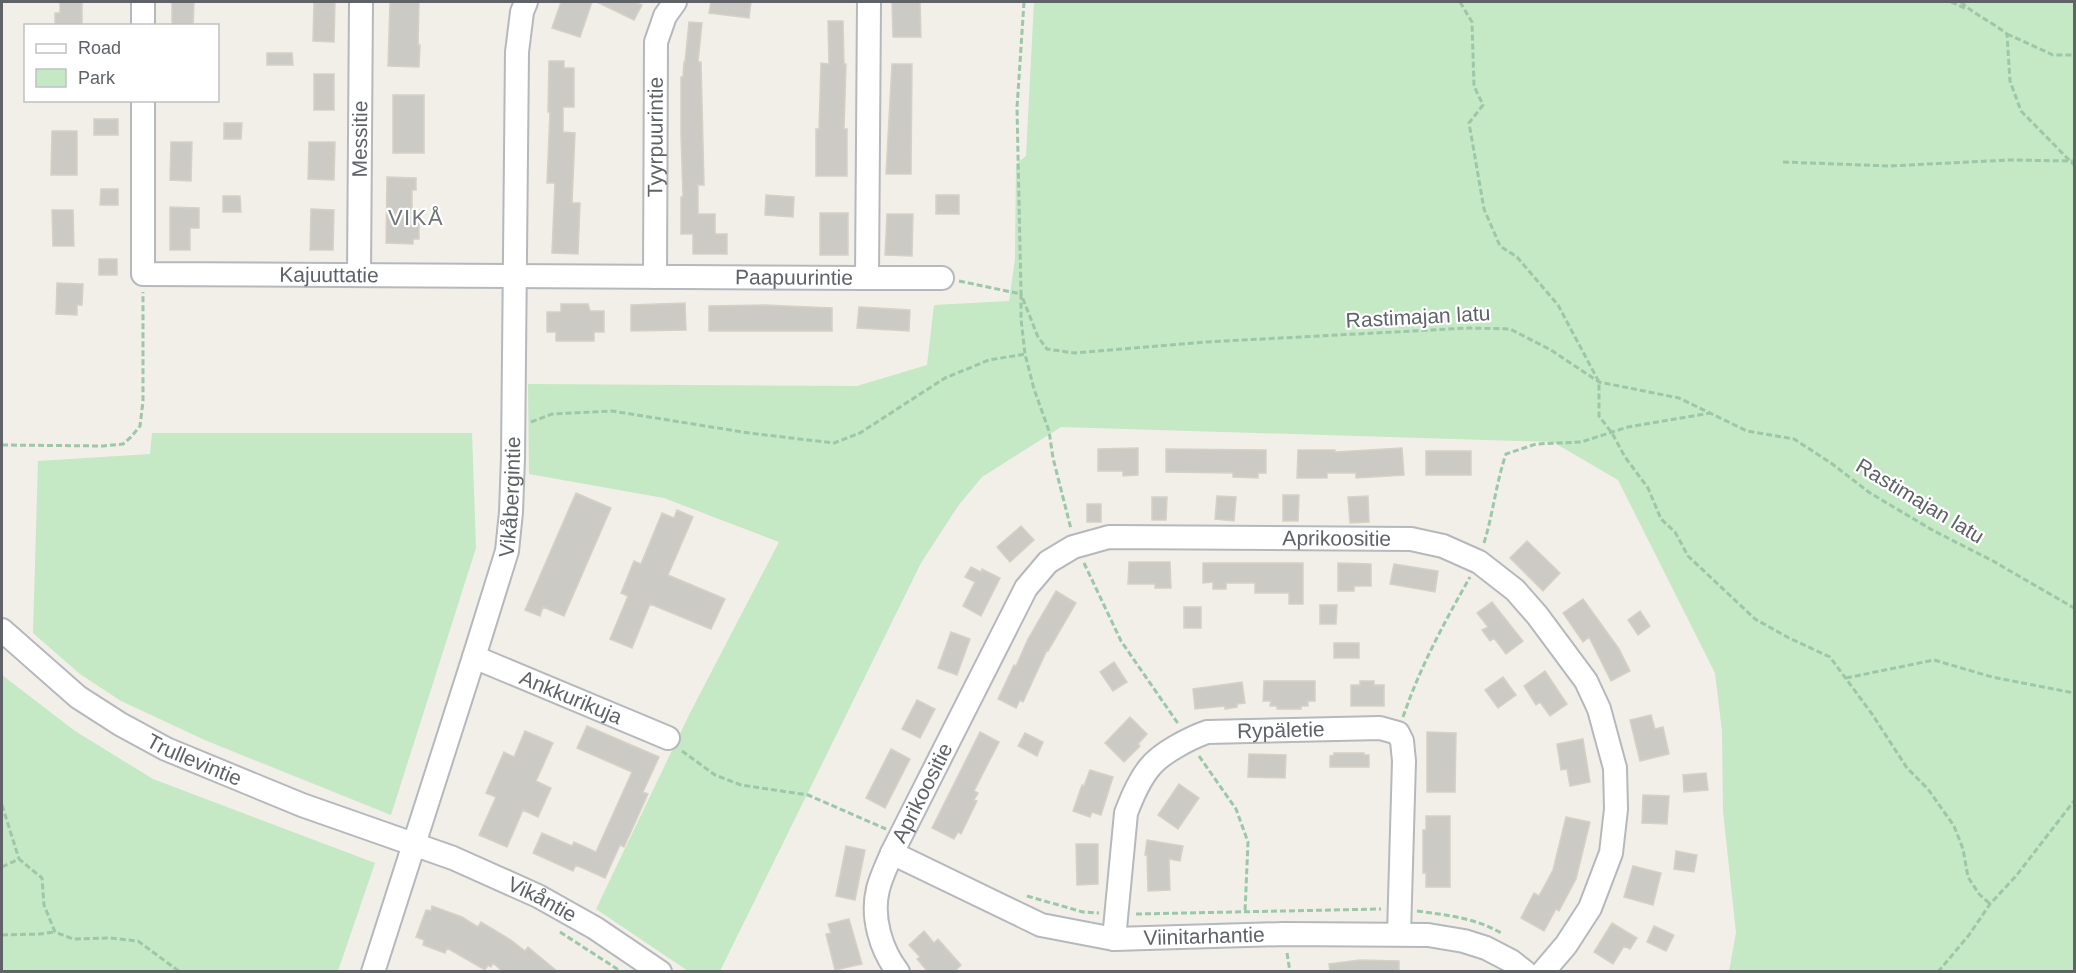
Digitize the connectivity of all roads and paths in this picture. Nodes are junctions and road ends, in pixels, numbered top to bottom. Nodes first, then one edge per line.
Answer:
1 (144, 2) edge
2 (361, 2) edge
3 (526, 2) edge
4 (675, 2) edge
5 (869, 2) edge
6 (1024, 2) edge
7 (1460, 2) edge
8 (1950, 2) edge
9 (1960, 2) edge
10 (1971, 11) junction
11 (143, 24) edge
12 (2007, 34) junction
13 (2074, 55) edge
14 (143, 102) edge
15 (2073, 161) edge
16 (1783, 162) dead end
17 (2074, 165) edge
18 (143, 274) junction
19 (359, 275) junction
20 (515, 275) junction
21 (655, 277) junction
22 (867, 278) junction
23 (942, 278) joint
24 (1021, 294) junction
25 (1025, 354) junction
26 (1599, 382) junction
27 (1713, 413) junction
28 (513, 428) junction
29 (1612, 433) junction
30 (2, 445) edge
31 (1076, 546) junction
32 (1479, 561) junction
33 (2074, 608) edge
34 (2, 630) edge
35 (474, 657) junction
36 (1846, 678) junction
37 (2074, 693) edge
38 (1398, 733) junction
39 (668, 738) dead end
40 (2074, 801) edge
41 (2, 805) edge
42 (414, 846) junction
43 (892, 853) junction
44 (19, 859) junction
45 (2, 867) edge
46 (1990, 904) junction
47 (551, 927) dead end
48 (55, 932) junction
49 (1399, 934) junction
50 (2, 935) edge
51 (1114, 939) junction
52 (180, 972) edge
53 (372, 972) edge
54 (622, 972) edge
55 (660, 972) edge
56 (898, 972) edge
57 (1525, 972) edge
58 (1543, 972) edge
59 (1938, 972) edge

1 - 11 street
2 - 19 street, Messitie
3 - 20 street, Vikåbergintie
4 - 21 street, Tyyrpuurintie
5 - 22 street, Paapuurintie
6 - 24 path, Rastimajan latu
7 - 26 path
8 - 10 path
9 - 10 path
10 - 12 path
12 - 13 path
12 - 15 path
14 - 18 street
15 - 16 path
15 - 17 path
18 - 19 street, Kajuuttatie
18 - 30 path
19 - 20 street, Kajuuttatie
20 - 21 street, Paapuurintie
20 - 28 street, Vikåbergintie
21 - 22 street, Paapuurintie
22 - 23 street
23 - 24 path
24 - 25 path
24 - 26 path, Rastimajan latu
25 - 28 path
25 - 31 path
26 - 27 path, Rastimajan latu
26 - 29 path
27 - 29 path
27 - 33 path, Rastimajan latu
28 - 35 street, Vikåbergintie
29 - 32 path
29 - 36 path
31 - 32 street, Aprikoositie
31 - 43 street, Aprikoositie
32 - 38 path
32 - 58 street, Aprikoositie
34 - 42 street, Trullevintie
35 - 39 street, Ankkurikuja
35 - 42 street, Vikåbergintie
36 - 37 path
36 - 46 path
38 - 49 street
38 - 51 street, Rypäletie
40 - 46 path
41 - 44 path
42 - 53 street, Vikåbergintie
42 - 55 street, Vikåntie
43 - 51 street, Viinitarhantie
43 - 56 street, Aprikoositie
44 - 45 path
44 - 48 path
46 - 59 path
47 - 54 path
48 - 50 path
48 - 52 path
49 - 51 street, Viinitarhantie
49 - 57 street, Viinitarhantie

